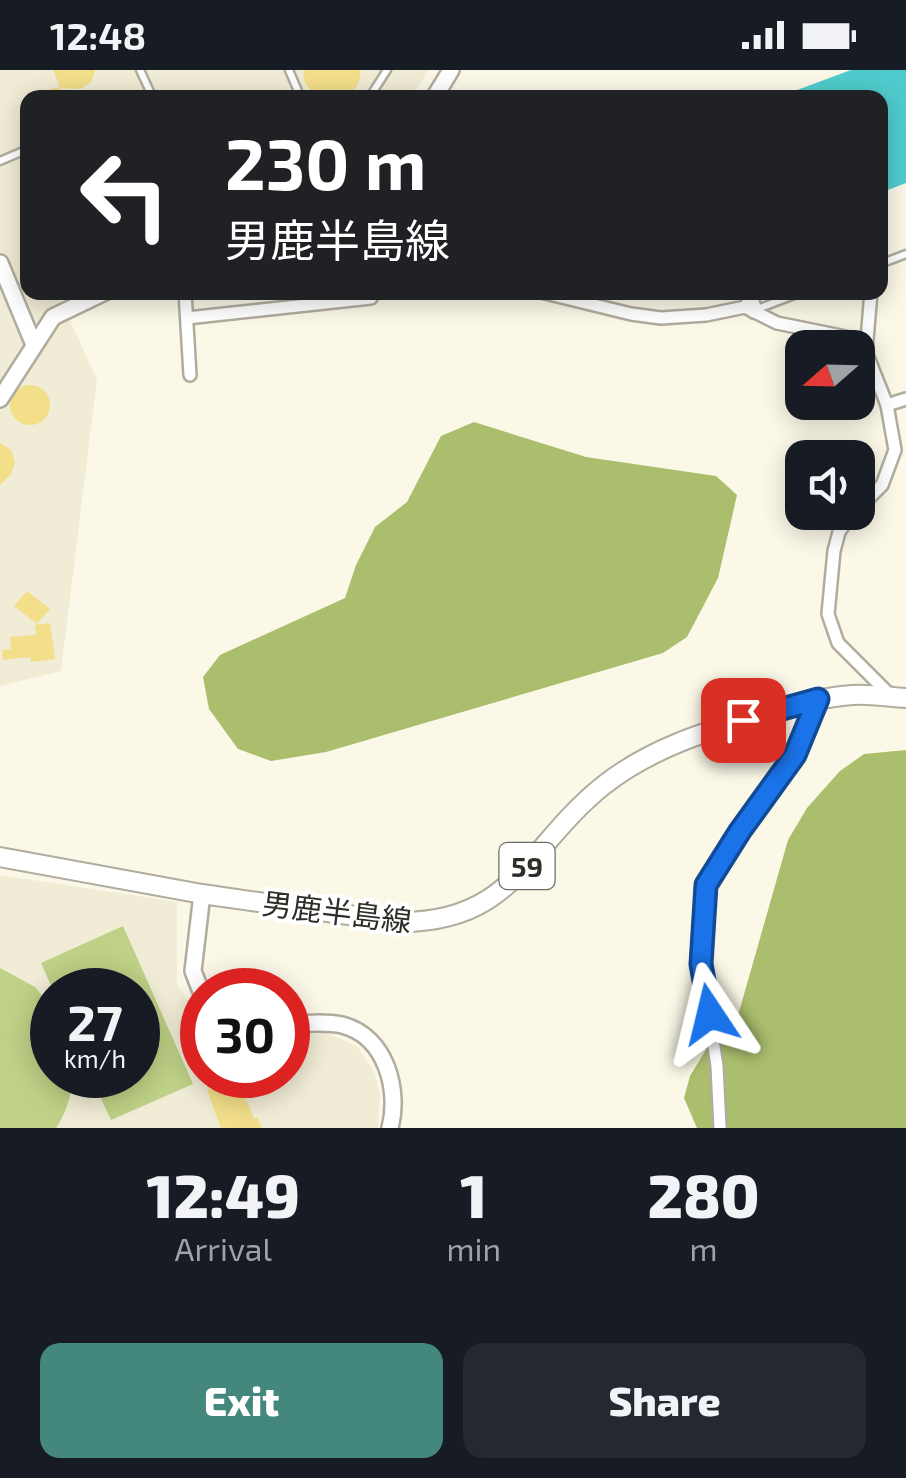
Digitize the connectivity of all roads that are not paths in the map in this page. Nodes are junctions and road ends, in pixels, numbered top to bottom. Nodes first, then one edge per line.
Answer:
1 (0, 263) edge
2 (88, 300) edge
3 (185, 300) edge
4 (352, 300) edge
5 (574, 300) edge
6 (750, 300) edge
7 (781, 300) edge
8 (871, 300) edge
9 (754, 310) junction
10 (186, 318) junction
11 (812, 330) edge
12 (868, 330) edge
13 (34, 345) junction
14 (190, 375) dead end
15 (875, 375) edge
16 (0, 398) edge
17 (906, 399) edge
18 (887, 405) junction
19 (875, 492) edge
20 (841, 530) edge
21 (900, 698) edge
22 (818, 699) junction
23 (0, 857) edge
24 (202, 894) junction
25 (192, 968) edge
26 (310, 1023) edge
27 (390, 1128) edge
28 (720, 1128) edge

1 - 13 street
2 - 13 street
3 - 10 street
4 - 10 street
5 - 9 street
6 - 9 street
7 - 9 lane
8 - 12 street
9 - 11 street
10 - 14 street
13 - 16 street
15 - 18 street
17 - 18 street
18 - 19 street
20 - 21 street
21 - 22 main road, 男鹿半島線 / 59
22 - 24 main road, 男鹿半島線 / 59
22 - 28 street
23 - 24 main road, 男鹿半島線 / 59
24 - 25 street
26 - 27 street

